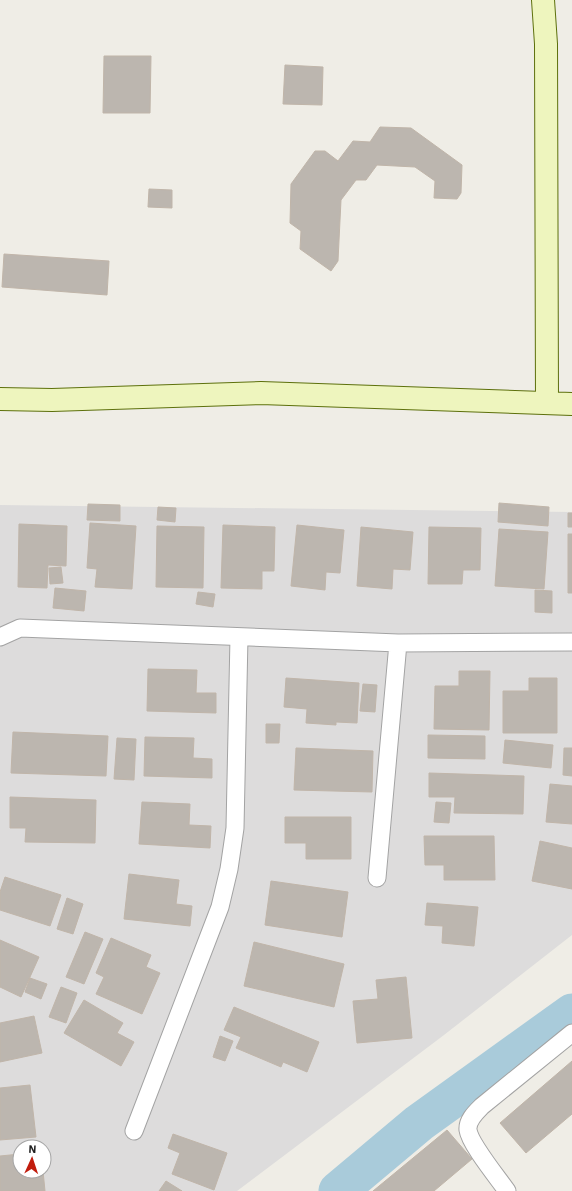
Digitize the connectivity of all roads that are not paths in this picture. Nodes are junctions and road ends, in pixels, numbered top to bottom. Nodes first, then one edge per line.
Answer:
1 (543, 0) edge
2 (0, 398) edge
3 (547, 402) junction
4 (572, 404) edge
5 (0, 637) edge
6 (239, 637) junction
7 (572, 642) edge
8 (398, 644) junction
9 (377, 878) dead end
10 (572, 1033) edge
11 (134, 1131) dead end
12 (507, 1191) edge

1 - 3 street
2 - 3 street
3 - 4 street
5 - 6 street
6 - 8 street
6 - 11 street
7 - 8 street
8 - 9 street
10 - 12 street

